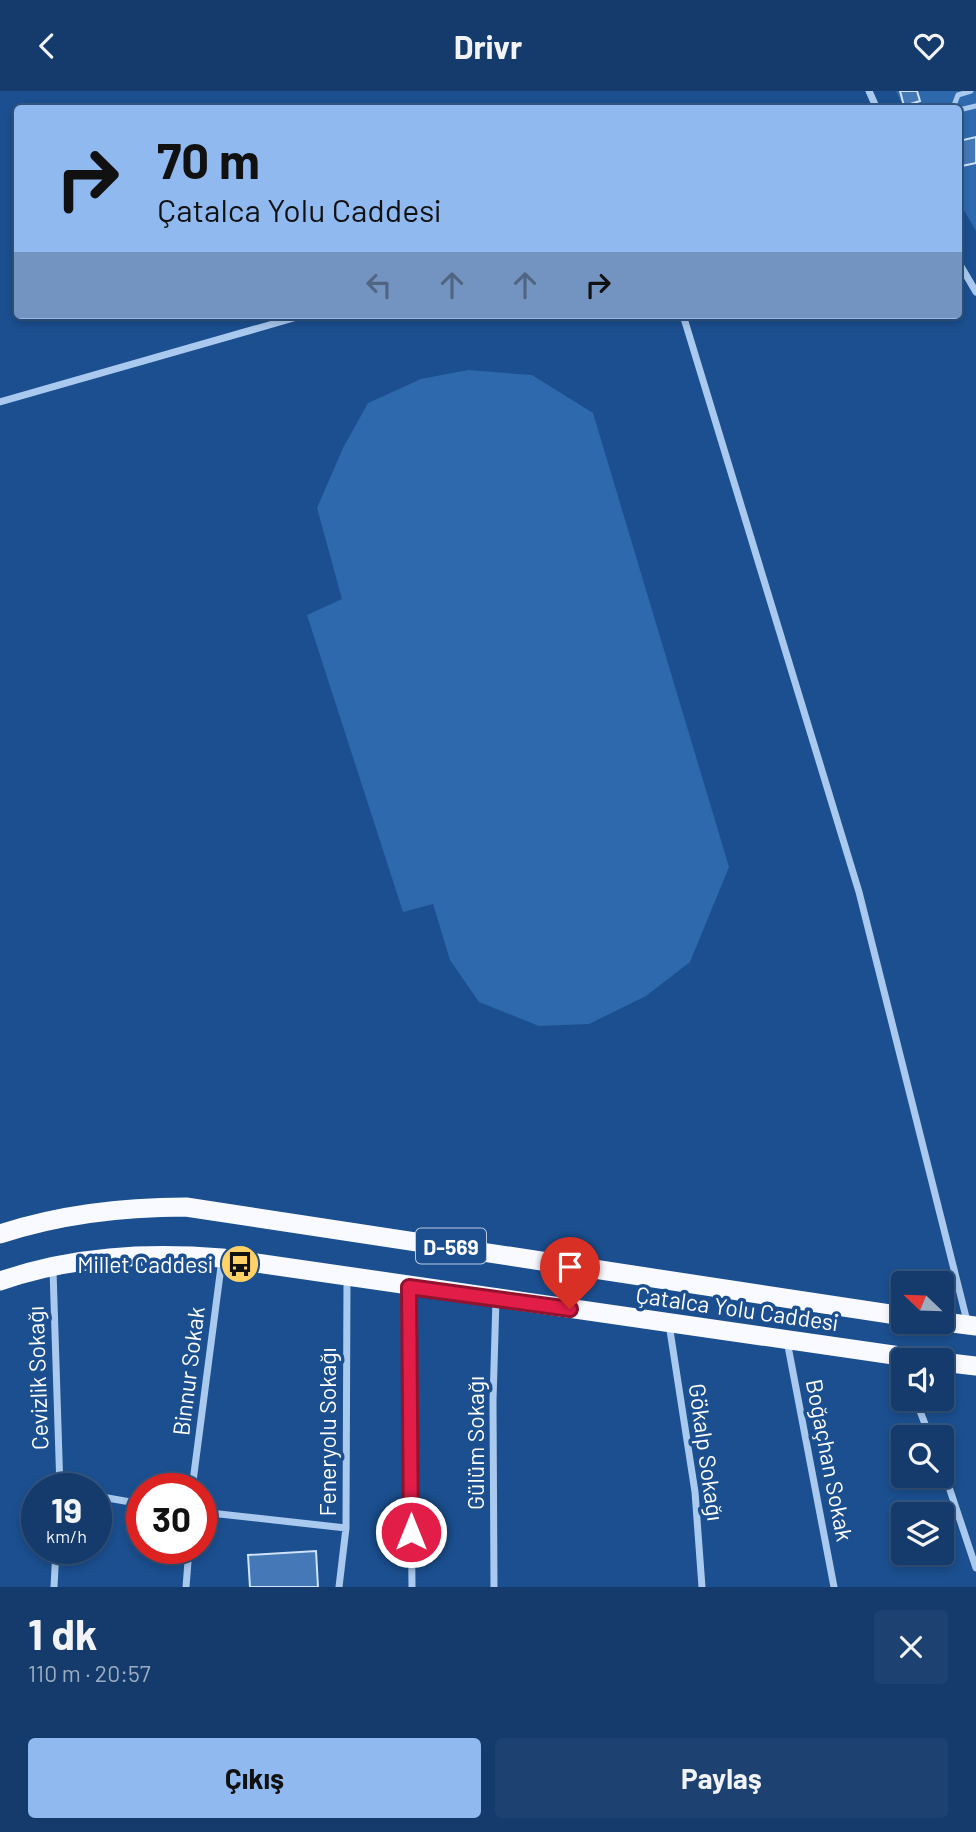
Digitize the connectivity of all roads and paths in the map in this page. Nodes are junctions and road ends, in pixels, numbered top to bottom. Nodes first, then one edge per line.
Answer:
1 (971, 91) edge
2 (955, 105) edge
3 (962, 268) edge
4 (976, 292) edge
5 (290, 319) edge
6 (684, 319) edge
7 (0, 402) edge
8 (0, 1234) edge
9 (222, 1258) junction
10 (53, 1265) junction
11 (347, 1276) junction
12 (0, 1281) edge
13 (409, 1287) junction
14 (496, 1298) junction
15 (891, 1314) edge
16 (669, 1323) junction
17 (954, 1323) edge
18 (972, 1326) edge
19 (787, 1340) junction
20 (891, 1360) edge
21 (954, 1363) edge
22 (976, 1366) edge
23 (60, 1473) edge
24 (194, 1473) edge
25 (949, 1488) edge
26 (217, 1514) edge
27 (346, 1528) junction
28 (55, 1564) edge
29 (188, 1564) edge
30 (976, 1568) edge
31 (54, 1587) edge
32 (187, 1587) edge
33 (339, 1587) edge
34 (412, 1587) edge
35 (494, 1587) edge
36 (702, 1587) edge
37 (834, 1587) edge

1 - 2 lane
3 - 4 street
5 - 7 street
6 - 18 street
8 - 15 highway, Çatalca Yolu Caddesi / D-569
9 - 10 highway, Çatalca Yolu Caddesi / D-569
9 - 11 highway, Çatalca Yolu Caddesi / D-569
9 - 24 street, Binnur Sokak
10 - 12 highway, Çatalca Yolu Caddesi / D-569
10 - 23 street, Cevizlik Sokağı
11 - 13 highway, Çatalca Yolu Caddesi / D-569
11 - 27 street, Feneryolu Sokağı
13 - 14 highway, Çatalca Yolu Caddesi / D-569
13 - 34 street
14 - 16 highway, Çatalca Yolu Caddesi / D-569
14 - 35 street, Gülüm Sokağı
16 - 19 highway, Çatalca Yolu Caddesi / D-569
16 - 36 street, Gökalp Sokağı
17 - 18 highway
19 - 20 highway, Çatalca Yolu Caddesi / D-569
19 - 37 street, Boğaçhan Sokak
21 - 22 highway
25 - 30 street
26 - 27 street
27 - 33 street, Feneryolu Sokağı
28 - 31 street
29 - 32 street

